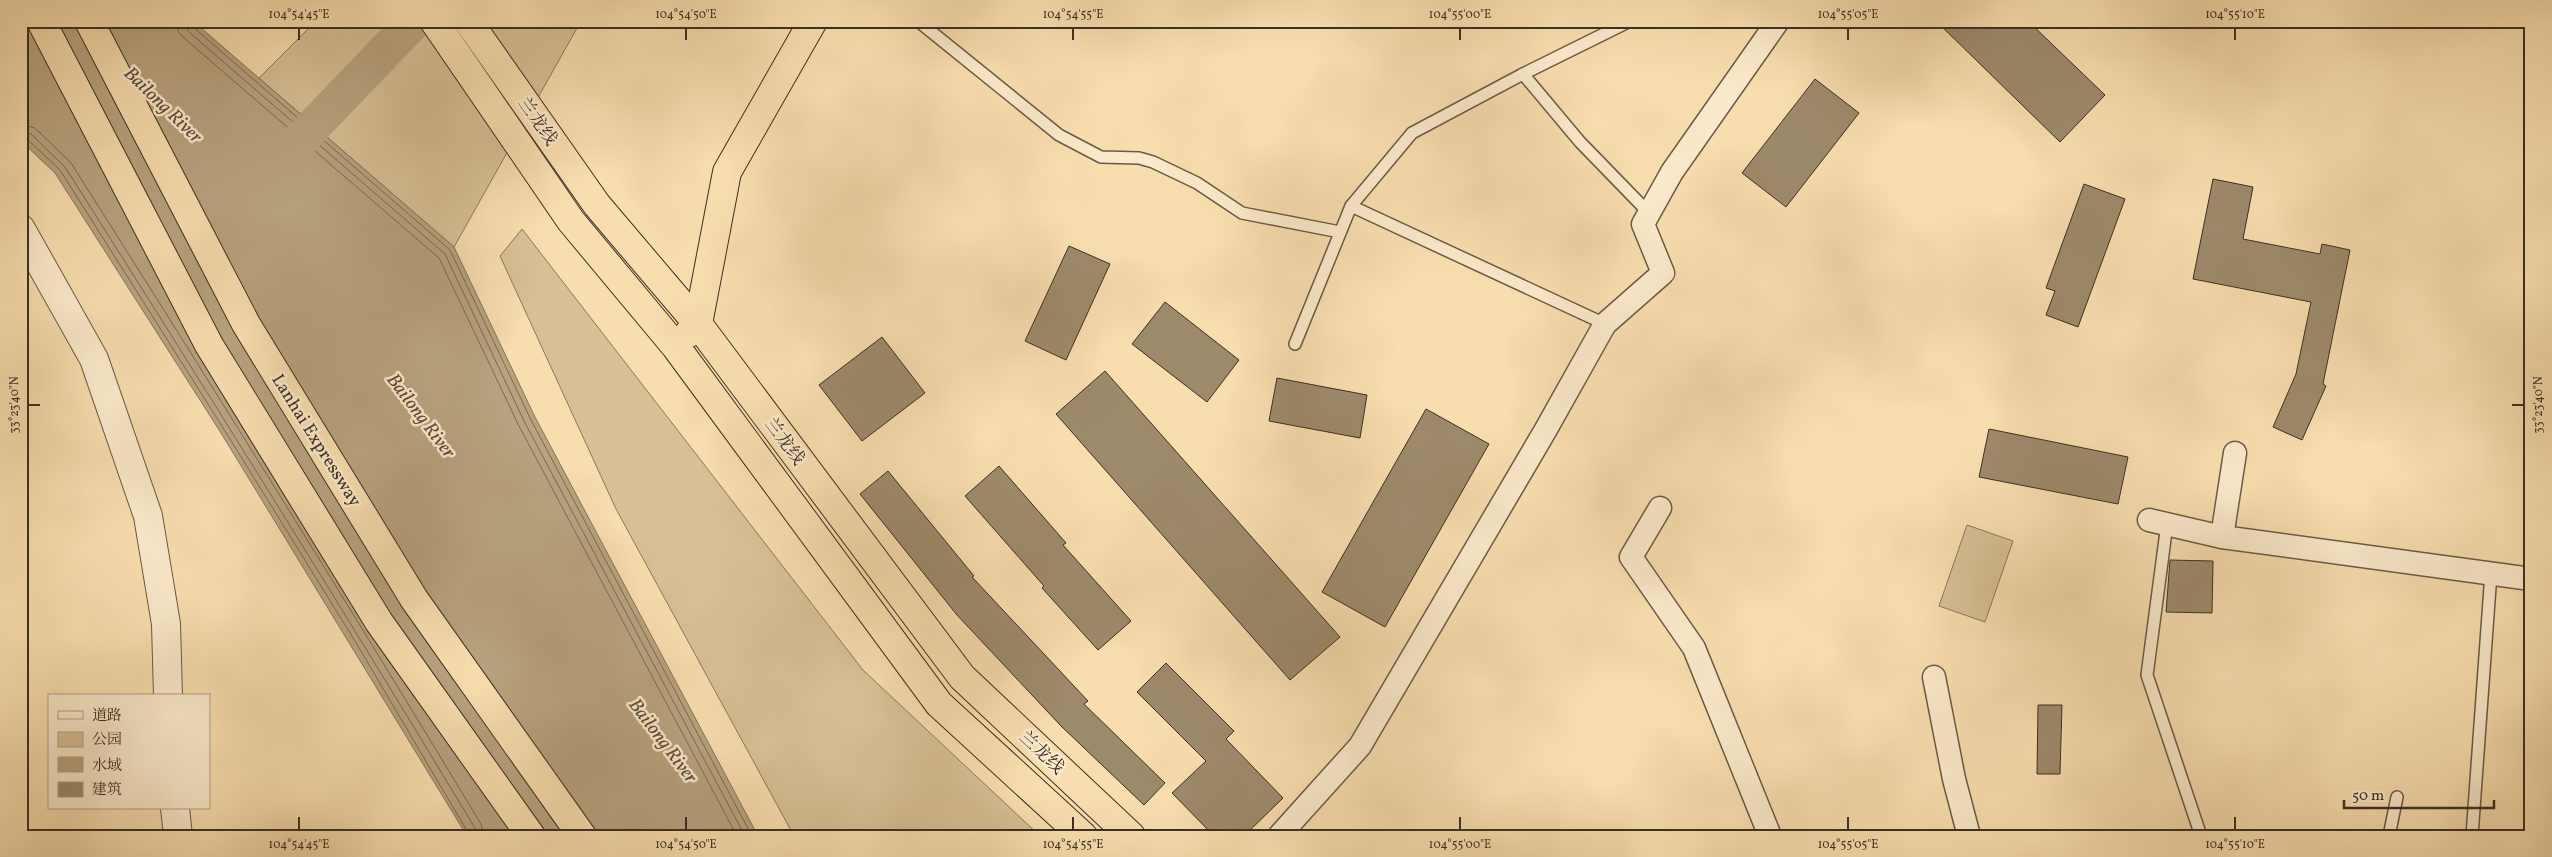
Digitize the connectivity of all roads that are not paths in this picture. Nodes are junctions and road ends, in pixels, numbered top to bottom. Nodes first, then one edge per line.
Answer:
1 (41, 21) edge
2 (89, 21) edge
3 (434, 21) edge
4 (468, 21) edge
5 (813, 21) edge
6 (918, 21) edge
7 (1630, 21) edge
8 (1778, 21) edge
9 (1523, 74) junction
10 (1351, 206) junction
11 (1649, 213) junction
12 (21, 229) edge
13 (1340, 232) junction
14 (698, 324) junction
15 (1605, 324) junction
16 (1295, 344) dead end
17 (676, 347) junction
18 (2235, 453) dead end
19 (1660, 508) dead end
20 (2158, 522) joint
21 (2222, 537) junction
22 (2491, 573) junction
23 (2531, 579) edge
24 (1934, 677) dead end
25 (168, 694) edge
26 (2397, 797) dead end
27 (175, 810) edge
28 (178, 836) edge
29 (531, 836) edge
30 (582, 836) edge
31 (1083, 836) edge
32 (1131, 836) edge
33 (1280, 836) edge
34 (1770, 836) edge
35 (1969, 836) edge
36 (2200, 836) edge
37 (2389, 836) edge
38 (2472, 836) edge

1 - 29 highway
2 - 30 highway, Lanhai Expressway
3 - 17 highway, 兰龙线
4 - 14 highway, 兰龙线
5 - 14 highway
6 - 13 lane
7 - 9 lane
8 - 11 street
9 - 10 lane
9 - 11 lane
10 - 13 lane
10 - 15 lane
11 - 15 street
12 - 25 street
13 - 16 lane
14 - 17 highway
14 - 32 highway, 兰龙线
15 - 33 street
17 - 31 highway, 兰龙线
18 - 21 street
19 - 34 street
20 - 21 street
20 - 36 lane
21 - 22 street
22 - 23 street
22 - 38 lane
24 - 35 street
26 - 37 lane
27 - 28 street

